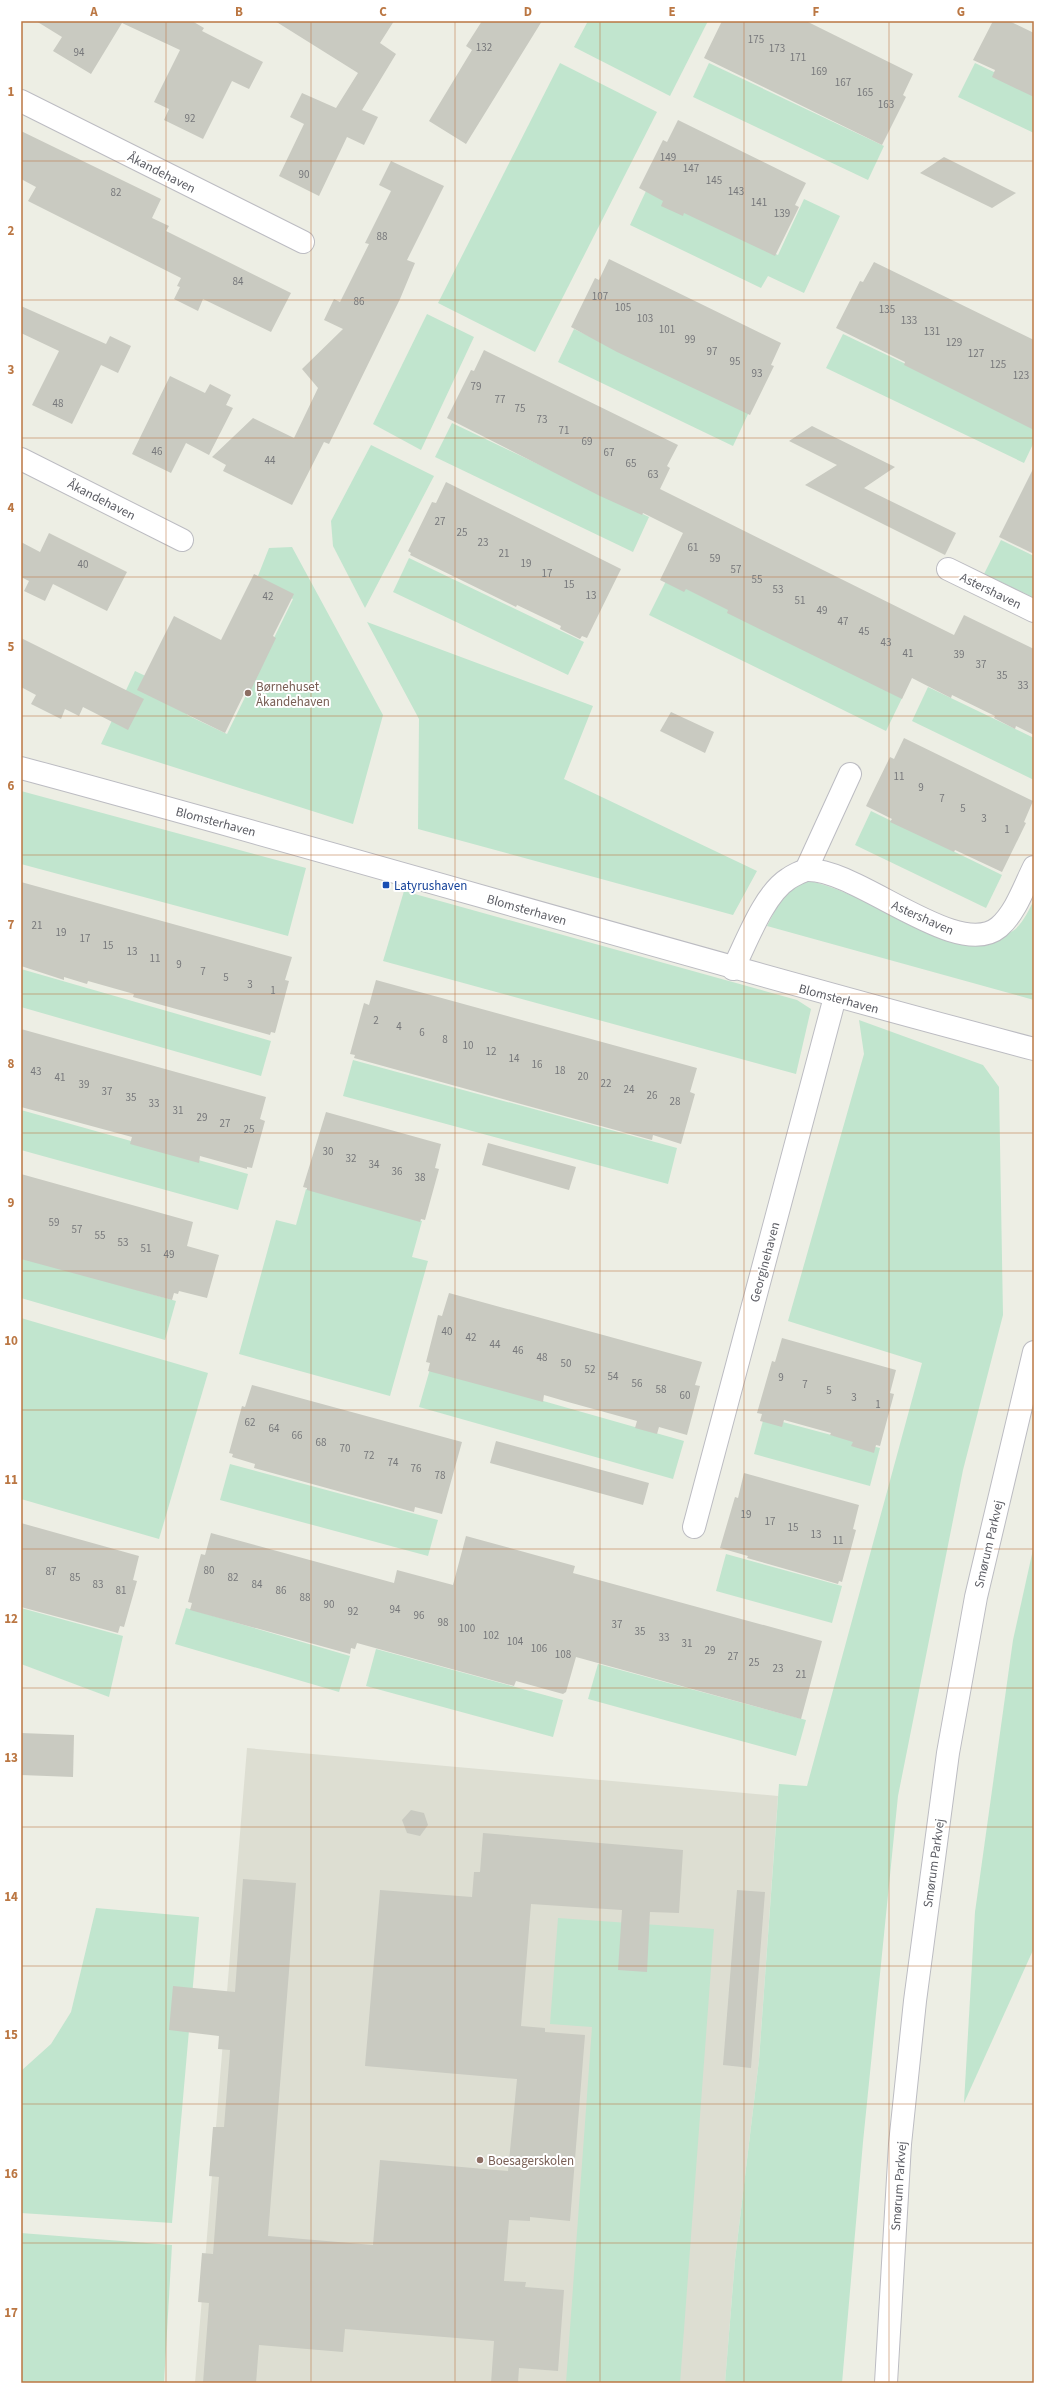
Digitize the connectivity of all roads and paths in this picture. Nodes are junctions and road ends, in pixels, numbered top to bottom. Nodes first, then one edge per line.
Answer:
1 (21, 101) edge
2 (303, 242) dead end
3 (21, 459) edge
4 (182, 540) dead end
5 (948, 569) dead end
6 (1034, 612) edge
7 (21, 768) edge
8 (850, 774) dead end
9 (1034, 867) edge
10 (806, 870) junction
11 (733, 969) junction
12 (835, 997) junction
13 (1034, 1050) edge
14 (1034, 1352) edge
15 (694, 1527) dead end
16 (886, 2383) edge

1 - 2 street, Åkandehaven
3 - 4 street, Åkandehaven
5 - 6 street, Astershaven
7 - 11 street, Blomsterhaven
8 - 10 street
9 - 10 street, Astershaven
10 - 11 street
11 - 12 street, Blomsterhaven
12 - 13 street, Blomsterhaven
12 - 15 street, Georginehaven
14 - 16 street, Smørum Parkvej

